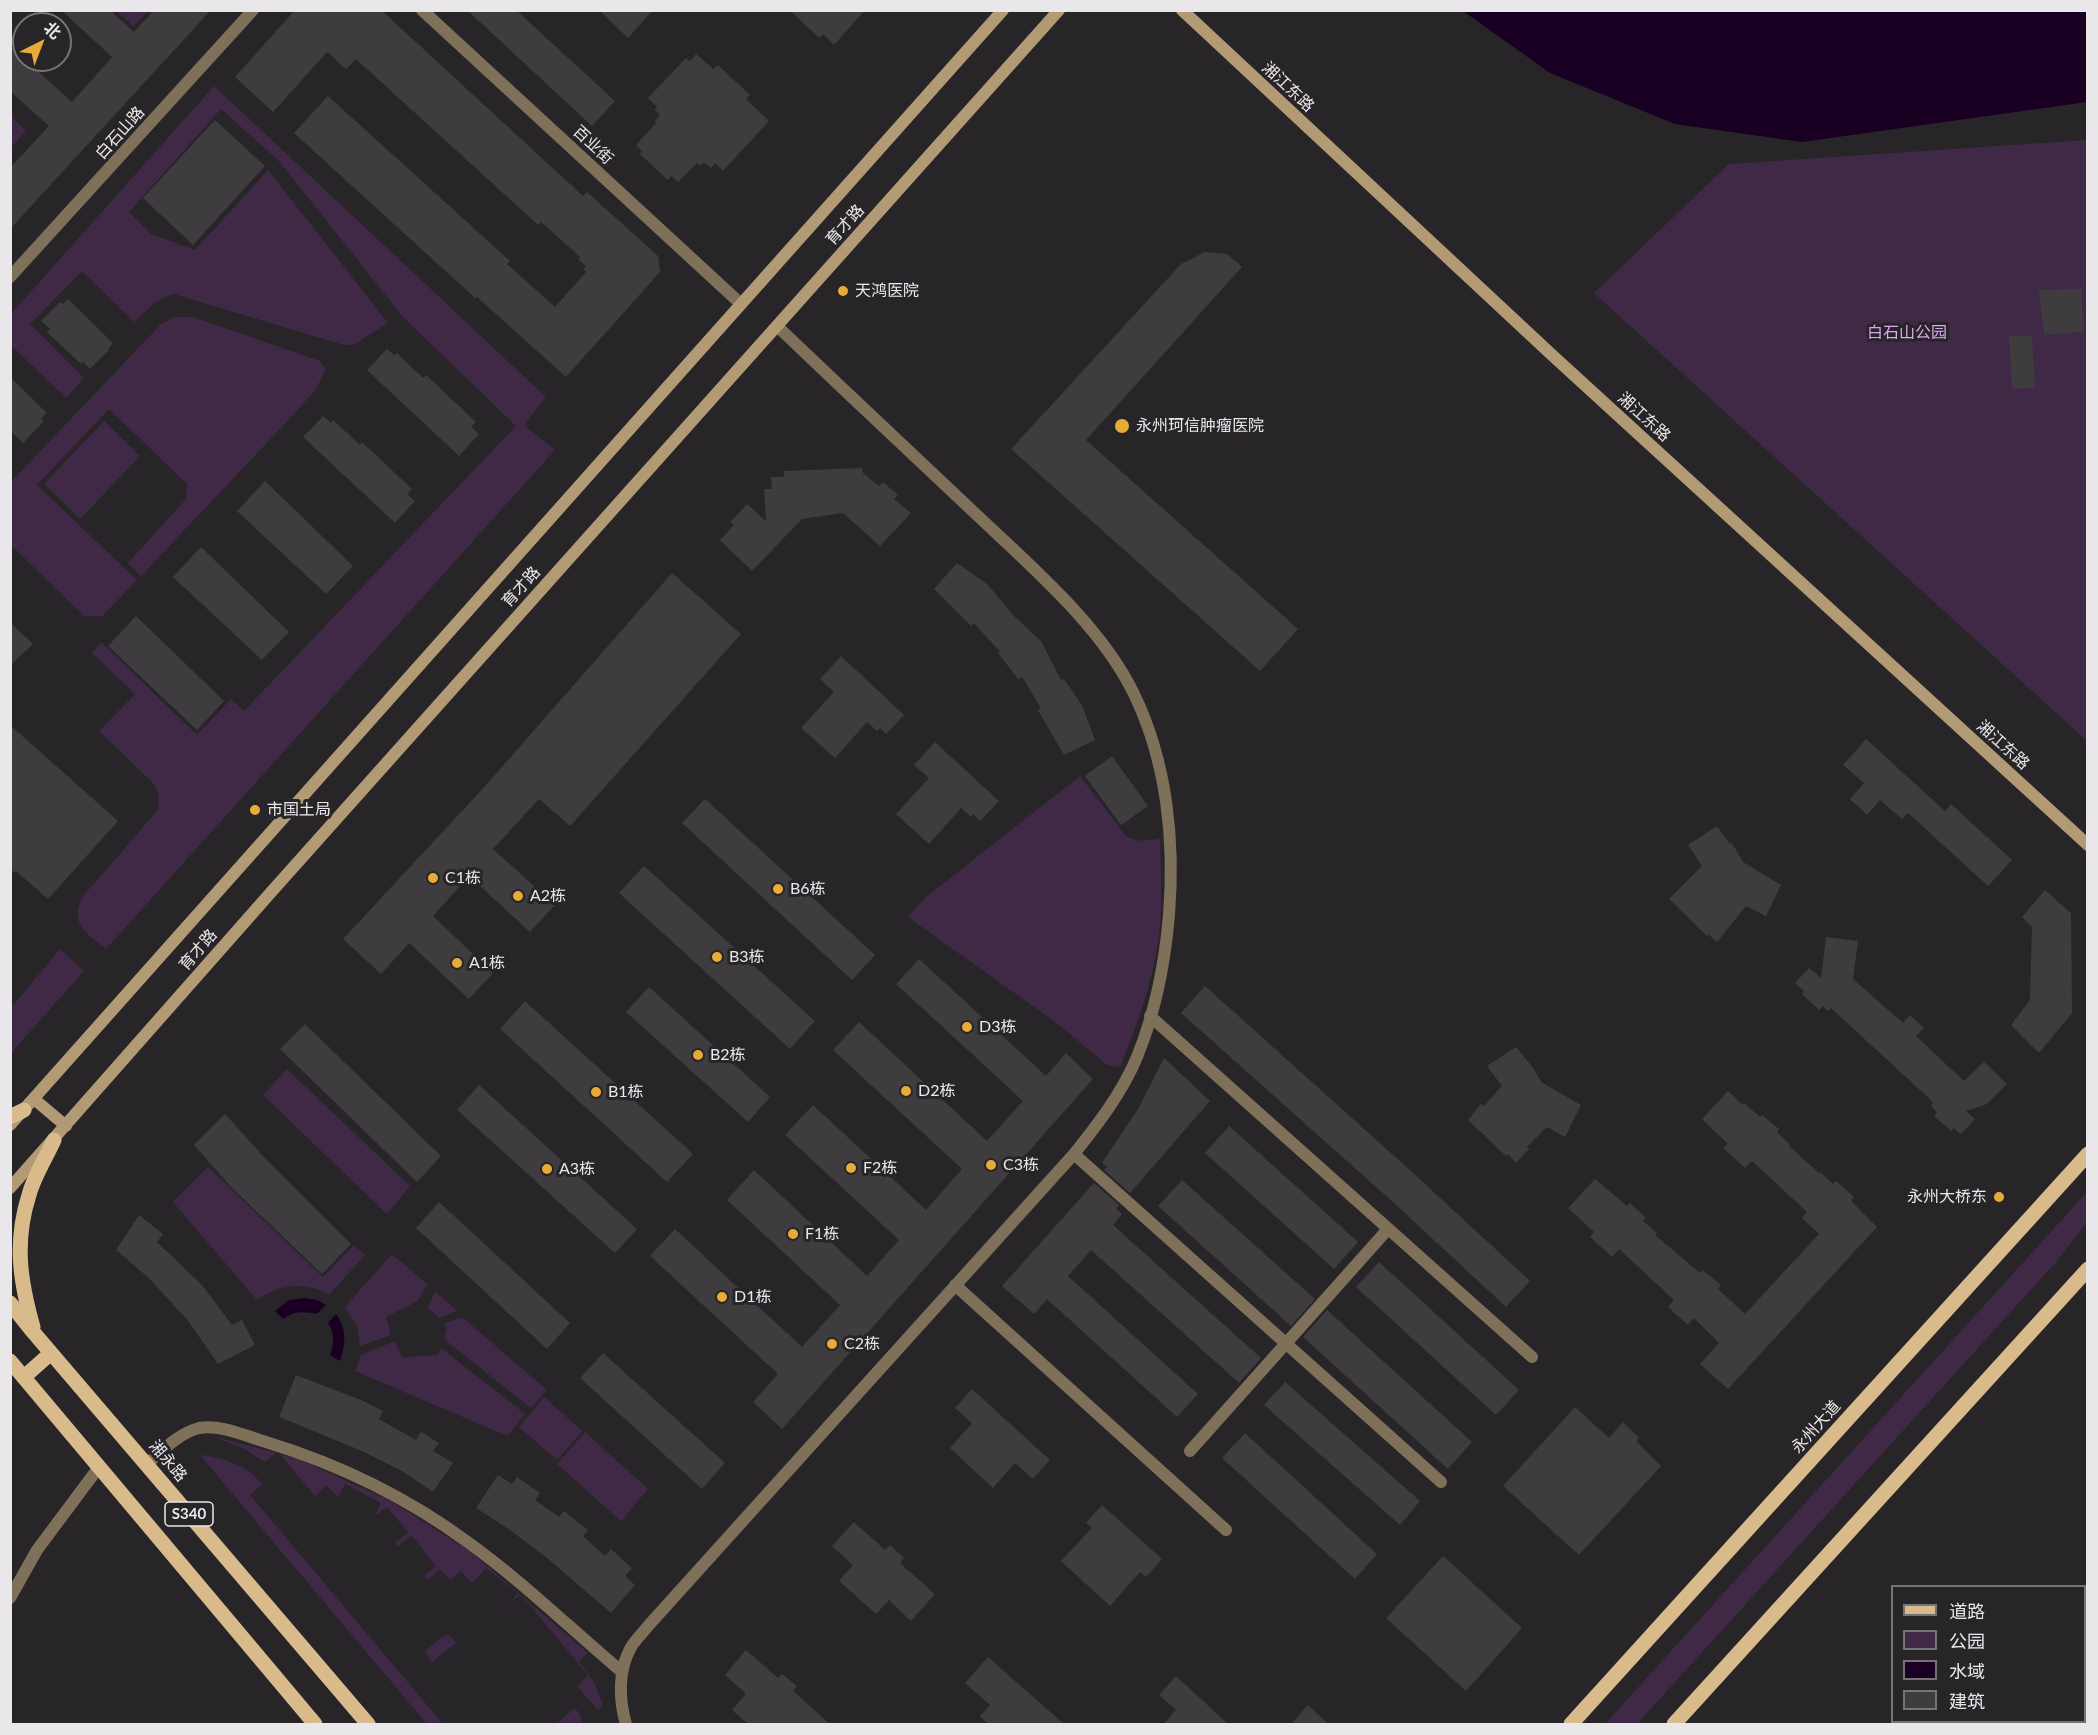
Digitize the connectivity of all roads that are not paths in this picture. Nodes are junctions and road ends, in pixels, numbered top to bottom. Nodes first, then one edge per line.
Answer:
1 (253, 10) edge
2 (422, 10) edge
3 (1003, 10) edge
4 (1059, 10) edge
5 (1182, 10) edge
6 (10, 277) edge
7 (741, 304) junction
8 (777, 326) junction
9 (2088, 845) edge
10 (1150, 1016) junction
11 (23, 1109) edge
12 (10, 1125) edge
13 (66, 1126) junction
14 (54, 1140) junction
15 (1074, 1154) junction
16 (2088, 1154) edge
17 (10, 1188) edge
18 (1388, 1229) junction
19 (2088, 1269) edge
20 (955, 1286) junction
21 (10, 1303) edge
22 (34, 1333) junction
23 (1287, 1343) junction
24 (51, 1353) junction
25 (1532, 1358) dead end
26 (10, 1361) edge
27 (24, 1377) junction
28 (1190, 1451) dead end
29 (147, 1464) junction
30 (99, 1467) junction
31 (1441, 1482) dead end
32 (1226, 1530) dead end
33 (10, 1598) edge
34 (622, 1672) junction
35 (315, 1725) edge
36 (368, 1725) edge
37 (626, 1725) edge
38 (1571, 1725) edge
39 (1674, 1725) edge

1 - 6 street, 白石山路
2 - 7 street, 百业街
3 - 7 main road, 育才路
4 - 8 main road, 育才路
5 - 9 main road, 湘江东路
7 - 11 main road, 育才路
8 - 10 street
8 - 13 main road, 育才路
10 - 15 street
10 - 18 street
11 - 12 main road, 育才路
11 - 13 main road
13 - 14 main road, 育才路
14 - 17 main road, 育才路
14 - 22 main road
15 - 20 street
15 - 23 street
16 - 38 main road, 永州大道
18 - 23 street
18 - 25 street
19 - 39 main road
20 - 32 street
20 - 34 street
21 - 22 main road, 湘永路 / S340
22 - 24 main road, 湘永路 / S340
23 - 28 street
23 - 31 street
24 - 27 main road
24 - 29 main road, 湘永路 / S340
26 - 27 main road, S340
27 - 30 main road, S340
29 - 34 street
29 - 36 main road, 湘永路 / S340
30 - 33 street
30 - 35 main road, S340
34 - 37 street

